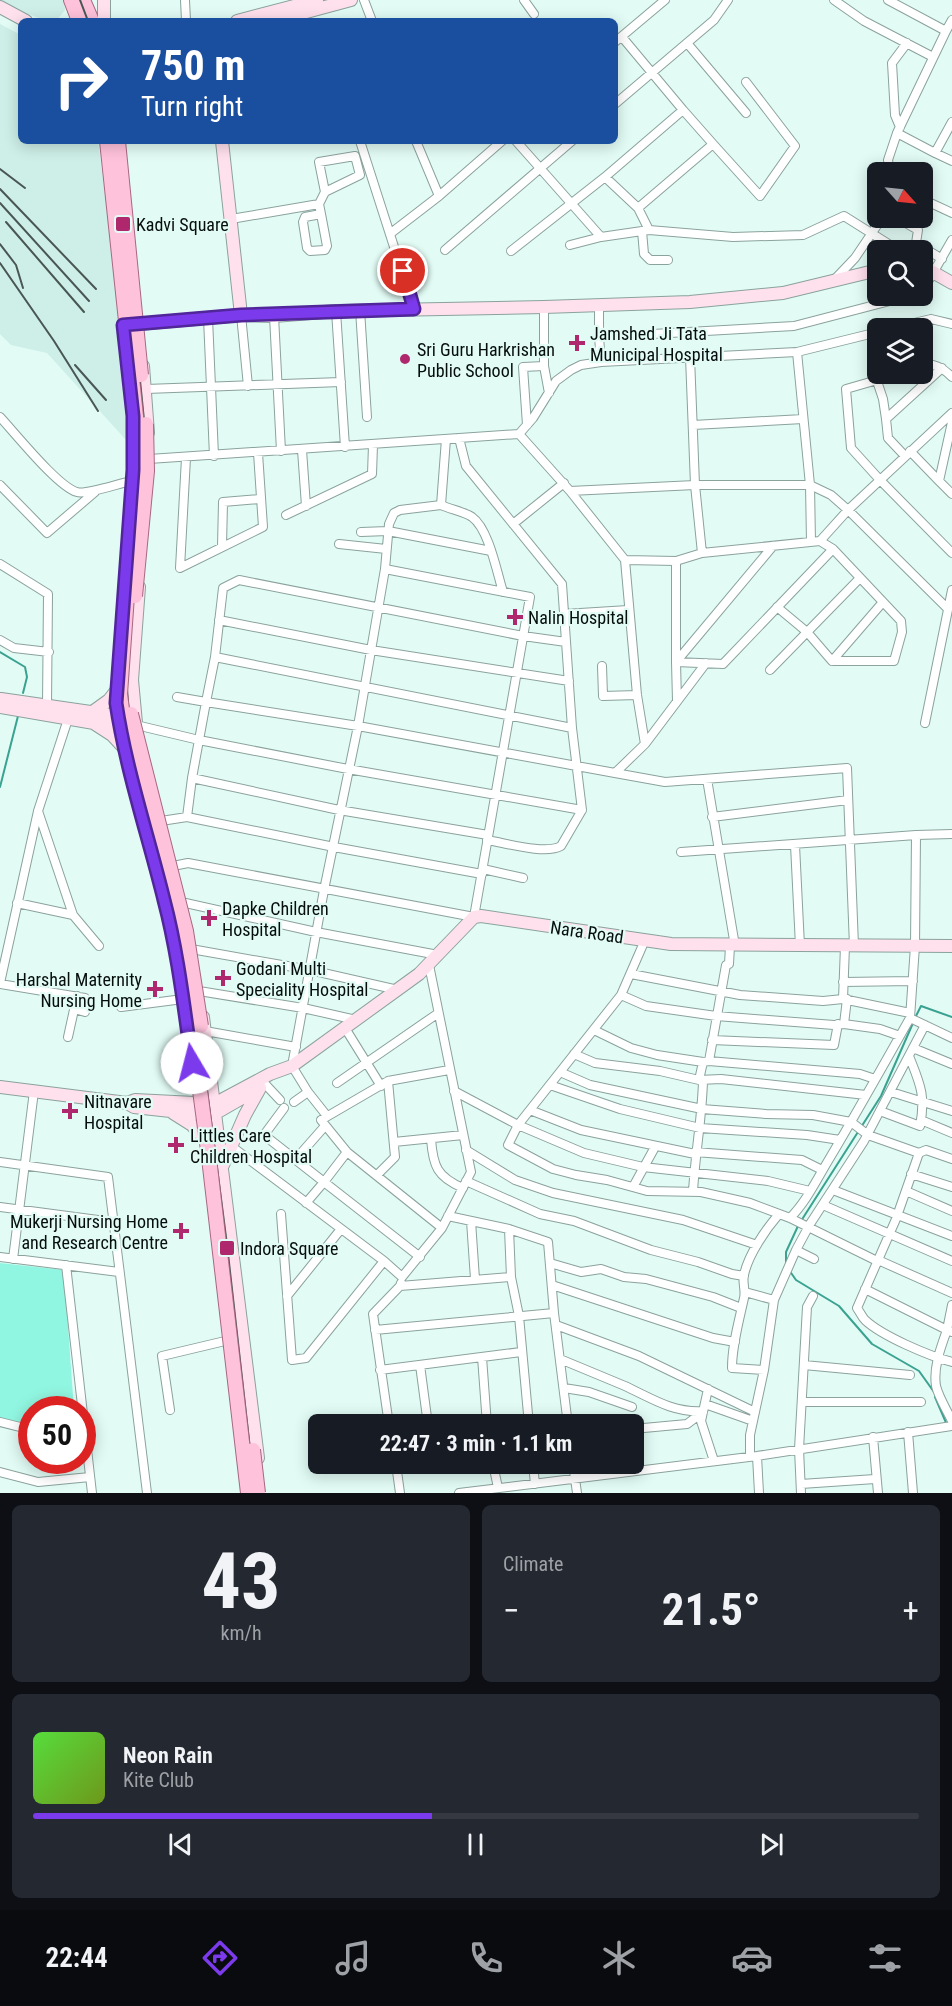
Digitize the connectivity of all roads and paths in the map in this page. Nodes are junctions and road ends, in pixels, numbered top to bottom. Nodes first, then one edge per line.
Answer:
1 (69, 0) edge
2 (85, 0) edge
3 (104, 0) edge
4 (184, 0) edge
5 (317, 0) edge
6 (351, 0) edge
7 (364, 0) edge
8 (524, 0) edge
9 (665, 0) edge
10 (728, 0) edge
11 (834, 0) edge
12 (888, 0) edge
13 (0, 7) edge
14 (534, 14) dead end
15 (20, 18) edge
16 (76, 18) edge
17 (92, 18) edge
18 (105, 18) edge
19 (186, 18) edge
20 (248, 18) edge
21 (284, 18) edge
22 (371, 18) edge
23 (952, 20) edge
24 (946, 31) junction
25 (618, 40) edge
26 (687, 43) junction
27 (907, 43) junction
28 (933, 57) junction
29 (651, 74) junction
30 (746, 82) dead end
31 (618, 102) edge
32 (683, 110) junction
33 (746, 113) dead end
34 (952, 122) edge
35 (898, 130) junction
36 (105, 144) edge
37 (105, 144) edge
38 (120, 144) edge
39 (120, 144) edge
40 (222, 144) edge
41 (361, 144) edge
42 (417, 144) edge
43 (499, 144) edge
44 (519, 144) edge
45 (568, 144) edge
46 (713, 144) junction
47 (935, 153) junction
48 (888, 162) edge
49 (952, 162) edge
50 (540, 168) junction
51 (605, 177) junction
52 (325, 192) junction
53 (439, 196) junction
54 (319, 204) junction
55 (572, 204) junction
56 (933, 204) edge
57 (638, 208) junction
58 (952, 213) edge
59 (321, 214) junction
60 (231, 219) junction
61 (875, 228) edge
62 (914, 228) edge
63 (645, 230) junction
64 (391, 233) junction
65 (871, 233) junction
66 (601, 237) junction
67 (882, 240) edge
68 (952, 240) edge
69 (570, 245) dead end
70 (445, 250) dead end
71 (511, 251) dead end
72 (942, 257) junction
73 (668, 260) dead end
74 (952, 261) edge
75 (867, 273) edge
76 (934, 273) joint
77 (834, 281) junction
78 (952, 283) edge
79 (598, 305) junction
80 (871, 306) edge
81 (544, 307) junction
82 (414, 309) junction
83 (360, 310) junction
84 (336, 311) junction
85 (241, 315) junction
86 (274, 316) junction
87 (208, 318) junction
88 (933, 319) edge
89 (139, 323) junction
90 (952, 324) edge
91 (123, 325) junction
92 (867, 335) edge
93 (599, 337) junction
94 (797, 352) junction
95 (690, 357) junction
96 (601, 362) junction
97 (933, 365) edge
98 (544, 366) junction
99 (942, 368) junction
100 (952, 377) edge
101 (341, 382) junction
102 (277, 384) junction
103 (867, 384) edge
104 (878, 384) edge
105 (212, 386) junction
106 (248, 386) junction
107 (146, 390) junction
108 (549, 393) junction
109 (952, 414) edge
110 (0, 417) edge
111 (367, 417) dead end
112 (802, 419) junction
113 (886, 419) junction
114 (952, 422) edge
115 (527, 425) junction
116 (693, 425) junction
117 (519, 434) junction
118 (459, 438) junction
119 (446, 439) junction
120 (373, 445) junction
121 (345, 447) junction
122 (302, 450) junction
123 (281, 451) junction
124 (258, 453) junction
125 (908, 454) junction
126 (214, 456) junction
127 (186, 458) junction
128 (149, 459) junction
129 (879, 480) junction
130 (132, 481) junction
131 (939, 482) junction
132 (564, 483) junction
133 (0, 485) edge
134 (695, 485) junction
135 (810, 485) junction
136 (95, 491) junction
137 (570, 491) junction
138 (952, 494) edge
139 (260, 499) junction
140 (441, 505) junction
141 (306, 506) junction
142 (848, 510) junction
143 (286, 516) dead end
144 (513, 524) junction
145 (388, 531) junction
146 (361, 532) dead end
147 (816, 542) junction
148 (339, 544) dead end
149 (773, 546) junction
150 (222, 547) junction
151 (386, 549) junction
152 (833, 549) junction
153 (491, 551) junction
154 (702, 553) junction
155 (952, 553) edge
156 (625, 560) junction
157 (676, 561) junction
158 (0, 564) edge
159 (384, 569) junction
160 (860, 578) junction
161 (952, 590) edge
162 (503, 592) junction
163 (883, 602) junction
164 (777, 607) junction
165 (378, 608) junction
166 (948, 609) junction
167 (628, 610) junction
168 (564, 614) junction
169 (219, 620) junction
170 (948, 628) edge
171 (807, 632) junction
172 (523, 636) junction
173 (0, 639) edge
174 (566, 642) junction
175 (371, 650) junction
176 (49, 652) junction
177 (215, 657) junction
178 (832, 661) junction
179 (676, 663) junction
180 (706, 663) junction
181 (602, 666) dead end
182 (770, 670) dead end
183 (517, 673) junction
184 (569, 681) junction
185 (364, 688) junction
186 (116, 692) junction
187 (637, 695) junction
188 (177, 697) dead end
189 (0, 699) edge
190 (677, 701) junction
191 (206, 702) junction
192 (47, 706) junction
193 (0, 707) edge
194 (70, 714) junction
195 (509, 715) junction
196 (93, 718) junction
197 (135, 719) junction
198 (119, 721) junction
199 (925, 723) dead end
200 (358, 726) junction
201 (572, 728) junction
202 (199, 740) junction
203 (645, 744) junction
204 (124, 747) junction
205 (502, 752) junction
206 (576, 766) junction
207 (348, 769) junction
208 (615, 774) junction
209 (192, 778) junction
210 (706, 779) junction
211 (495, 794) junction
212 (848, 801) junction
213 (339, 810) junction
214 (582, 810) junction
215 (38, 811) junction
216 (188, 817) junction
217 (712, 817) junction
218 (161, 821) junction
219 (952, 834) edge
220 (916, 835) junction
221 (488, 838) junction
222 (850, 841) junction
223 (795, 845) junction
224 (334, 847) junction
225 (717, 850) junction
226 (681, 852) dead end
227 (172, 866) junction
228 (156, 870) junction
229 (482, 872) junction
230 (523, 878) dead end
231 (324, 890) junction
232 (181, 902) junction
233 (17, 903) junction
234 (73, 915) junction
235 (474, 917) junction
236 (316, 932) junction
237 (645, 940) junction
238 (99, 946) dead end
239 (732, 946) junction
240 (800, 946) junction
241 (850, 946) junction
242 (915, 946) junction
243 (952, 946) edge
244 (191, 949) junction
245 (438, 955) junction
246 (429, 965) junction
247 (310, 970) junction
248 (630, 974) junction
249 (913, 981) junction
250 (843, 982) junction
251 (0, 983) edge
252 (398, 990) junction
253 (199, 991) junction
254 (721, 993) junction
255 (621, 995) junction
256 (183, 999) junction
257 (845, 999) junction
258 (121, 1007) dead end
259 (303, 1008) junction
260 (74, 1009) junction
261 (85, 1012) dead end
262 (438, 1014) junction
263 (716, 1016) junction
264 (910, 1017) junction
265 (356, 1020) junction
266 (841, 1024) junction
267 (923, 1025) junction
268 (345, 1028) junction
269 (594, 1030) junction
270 (205, 1031) junction
271 (900, 1036) junction
272 (68, 1037) dead end
273 (952, 1038) edge
274 (712, 1040) junction
275 (296, 1047) junction
276 (911, 1052) junction
277 (574, 1054) junction
278 (367, 1062) junction
279 (706, 1062) junction
280 (952, 1064) edge
281 (292, 1066) junction
282 (449, 1070) junction
283 (278, 1072) junction
284 (560, 1072) junction
285 (875, 1079) junction
286 (699, 1080) junction
287 (337, 1083) dead end
288 (384, 1083) junction
289 (550, 1085) junction
290 (262, 1086) junction
291 (0, 1087) edge
292 (195, 1087) junction
293 (34, 1091) junction
294 (454, 1091) junction
295 (308, 1092) junction
296 (891, 1092) junction
297 (866, 1095) junction
298 (294, 1102) dead end
299 (924, 1103) junction
300 (172, 1107) junction
301 (215, 1108) junction
302 (197, 1109) junction
303 (702, 1109) junction
304 (530, 1110) junction
305 (880, 1111) junction
306 (952, 1111) edge
307 (921, 1120) junction
308 (326, 1121) junction
309 (851, 1122) junction
310 (518, 1125) junction
311 (700, 1128) junction
312 (952, 1133) edge
313 (200, 1134) junction
314 (463, 1135) junction
315 (868, 1135) junction
316 (431, 1139) junction
317 (840, 1140) junction
318 (394, 1143) junction
319 (231, 1146) junction
320 (655, 1147) junction
321 (466, 1149) junction
322 (347, 1152) junction
323 (695, 1153) junction
324 (919, 1153) junction
325 (952, 1159) edge
326 (295, 1160) junction
327 (0, 1162) edge
328 (26, 1165) junction
329 (643, 1167) junction
330 (222, 1168) junction
331 (822, 1170) junction
332 (694, 1173) junction
333 (912, 1174) junction
334 (377, 1175) junction
335 (324, 1182) junction
336 (465, 1185) junction
337 (633, 1187) junction
338 (952, 1187) edge
339 (833, 1190) junction
340 (810, 1191) junction
341 (906, 1191) junction
342 (693, 1192) junction
343 (306, 1203) junction
344 (823, 1205) junction
345 (0, 1207) edge
346 (20, 1210) junction
347 (952, 1211) edge
348 (898, 1213) junction
349 (281, 1214) dead end
350 (779, 1214) junction
351 (448, 1216) junction
352 (790, 1218) junction
353 (471, 1221) junction
354 (113, 1222) junction
355 (442, 1228) junction
356 (808, 1228) junction
357 (341, 1229) junction
358 (509, 1229) junction
359 (889, 1235) junction
360 (952, 1236) edge
361 (757, 1245) junction
362 (796, 1250) junction
363 (0, 1257) edge
364 (420, 1257) junction
365 (13, 1259) junction
366 (814, 1259) dead end
367 (952, 1260) edge
368 (384, 1261) junction
369 (878, 1261) junction
370 (550, 1263) junction
371 (66, 1265) junction
372 (119, 1272) junction
373 (511, 1276) junction
374 (744, 1276) junction
375 (402, 1277) junction
376 (475, 1279) junction
377 (552, 1285) junction
378 (400, 1286) junction
379 (865, 1289) junction
380 (745, 1292) junction
381 (952, 1293) edge
382 (287, 1296) junction
383 (813, 1296) dead end
384 (774, 1300) junction
385 (952, 1305) edge
386 (741, 1308) junction
387 (554, 1313) junction
388 (519, 1316) junction
389 (951, 1317) edge
390 (556, 1325) junction
391 (375, 1330) junction
392 (950, 1331) edge
393 (225, 1341) junction
394 (735, 1342) junction
395 (521, 1353) junction
396 (482, 1357) junction
397 (938, 1358) junction
398 (560, 1359) junction
399 (952, 1362) edge
400 (420, 1365) junction
401 (804, 1365) junction
402 (380, 1370) junction
403 (764, 1370) junction
404 (910, 1375) dead end
405 (564, 1388) junction
406 (708, 1389) junction
407 (79, 1396) edge
408 (802, 1402) junction
409 (921, 1402) dead end
410 (632, 1407) dead end
411 (704, 1408) junction
412 (170, 1410) dead end
413 (387, 1414) edge
414 (427, 1414) edge
415 (487, 1414) edge
416 (528, 1414) edge
417 (567, 1414) edge
418 (754, 1416) junction
419 (1, 1422) edge
420 (950, 1425) edge
421 (18, 1426) edge
422 (644, 1428) edge
423 (0, 1432) edge
424 (908, 1432) junction
425 (873, 1437) junction
426 (799, 1449) junction
427 (753, 1457) junction
428 (714, 1461) junction
429 (0, 1472) edge
430 (89, 1474) edge
431 (397, 1474) edge
432 (495, 1474) edge
433 (534, 1474) edge
434 (574, 1474) edge
435 (90, 1477) junction
436 (575, 1478) junction
437 (875, 1479) junction
438 (535, 1484) junction
439 (498, 1488) junction
440 (801, 1489) edge
441 (92, 1493) edge
442 (147, 1493) edge
443 (242, 1493) edge
444 (248, 1493) edge
445 (260, 1493) edge
446 (400, 1493) edge
447 (459, 1493) edge
448 (577, 1493) edge
449 (759, 1493) edge
450 (878, 1493) edge
451 (913, 1493) edge

1 - 16 main road
2 - 17 main road
3 - 18 main road
4 - 19 street
5 - 20 main road
6 - 21 main road
7 - 22 street
8 - 14 street
9 - 25 street
10 - 26 street
11 - 27 street
12 - 24 street
13 - 15 main road
23 - 24 street
24 - 28 street
25 - 29 street
26 - 29 street
26 - 33 street
27 - 28 street
27 - 35 street
28 - 35 street
29 - 31 street
29 - 32 street
30 - 46 street
32 - 46 street
32 - 51 street
34 - 47 street
35 - 47 street
35 - 48 street
36 - 91 main road
37 - 444 main road, bridge
38 - 89 main road
39 - 445 main road, bridge
40 - 60 main road
41 - 64 street
42 - 53 street
43 - 53 street
44 - 50 street
45 - 50 street
46 - 57 street
47 - 49 street
50 - 55 street
50 - 70 street
51 - 55 street
51 - 57 street
52 - 52 street
52 - 54 street
53 - 64 street
54 - 59 street
54 - 60 street
55 - 66 street
55 - 71 street
56 - 58 street
57 - 63 street
59 - 59 street
60 - 85 main road
61 - 65 street
62 - 72 street
63 - 65 street
63 - 66 street
63 - 73 street
64 - 82 street
65 - 67 street
65 - 77 street
66 - 69 street
68 - 72 street
72 - 74 street
72 - 76 street
75 - 77 main road
76 - 78 main road
77 - 79 main road
79 - 81 main road
79 - 93 street
80 - 93 street
81 - 82 main road
81 - 98 street
82 - 83 main road
83 - 84 main road
83 - 111 street
84 - 86 main road
84 - 101 street
85 - 86 main road
85 - 87 main road
85 - 106 street
86 - 102 street
87 - 89 main road
87 - 105 street
88 - 90 street
89 - 91 main road
89 - 107 main road
91 - 130 main road
92 - 94 street
93 - 96 street
94 - 95 street
94 - 112 street
95 - 96 street
95 - 116 street
96 - 108 street
97 - 99 street
98 - 108 street
98 - 115 street
99 - 100 street
99 - 113 street
101 - 102 street
101 - 121 street
102 - 106 street
102 - 123 street
103 - 129 street
104 - 113 street
105 - 106 street
105 - 107 street
105 - 126 street
107 - 128 main road
108 - 115 street
109 - 125 street
110 - 136 street
112 - 116 street
112 - 135 street
113 - 125 street
114 - 131 street
115 - 117 street
116 - 134 street
117 - 118 street
117 - 132 street
118 - 119 street
118 - 144 street
119 - 120 street
119 - 140 street
120 - 121 street
120 - 141 street
121 - 122 street
122 - 123 street
122 - 141 street
123 - 124 street
124 - 126 street
124 - 139 street
125 - 129 street
125 - 131 street
126 - 127 street
127 - 128 street
127 - 150 street
128 - 197 main road
129 - 142 street
129 - 155 street
130 - 136 street
130 - 186 main road
131 - 138 street
132 - 137 street
132 - 144 street
133 - 136 street
134 - 135 street
134 - 137 street
134 - 154 street
135 - 142 street
135 - 147 street
137 - 156 street
139 - 150 street
139 - 150 street
140 - 145 street
140 - 153 street
141 - 143 street
142 - 147 street
142 - 166 street
144 - 168 street
145 - 146 street
145 - 151 street
145 - 153 street
147 - 149 street
147 - 152 street
148 - 151 street
149 - 154 street
149 - 179 street
151 - 159 street
152 - 160 street
152 - 164 street
153 - 162 street
154 - 157 street
156 - 157 street
156 - 167 street
157 - 179 street
158 - 176 street
159 - 162 street
159 - 165 street
160 - 163 street
160 - 171 street
161 - 166 street
162 - 172 street
163 - 178 street
163 - 178 street
164 - 171 street
164 - 180 street
165 - 169 street
165 - 172 street
165 - 175 street
166 - 170 street
167 - 168 street
167 - 187 street
168 - 174 street
169 - 175 street
169 - 177 street
170 - 199 street
171 - 178 street
171 - 182 street
172 - 174 street
172 - 183 street
173 - 176 street
174 - 184 street
175 - 183 street
175 - 185 street
176 - 192 street
177 - 185 street
177 - 191 street
179 - 180 street
179 - 190 street
180 - 190 street
181 - 187 street
183 - 184 street
183 - 195 street
184 - 201 street
185 - 195 street
185 - 200 street
186 - 196 main road
186 - 198 main road
187 - 203 street
188 - 191 street
189 - 192 main road
190 - 203 street
191 - 200 street
191 - 202 street
192 - 194 main road
193 - 194 main road
194 - 196 main road
194 - 215 street
195 - 201 street
195 - 205 street
196 - 198 main road
196 - 204 main road
197 - 198 main road
197 - 202 street
197 - 218 main road
198 - 204 main road
200 - 205 street
200 - 207 street
201 - 206 street
202 - 207 street
202 - 209 street
203 - 208 street
204 - 228 main road
205 - 206 street
205 - 211 street
206 - 208 street
206 - 214 street
207 - 211 street
207 - 213 street
208 - 210 street
209 - 213 street
209 - 216 street
210 - 212 street
210 - 217 street
211 - 214 street
211 - 221 street
212 - 217 street
212 - 222 street
213 - 221 street
213 - 224 street
214 - 221 street
215 - 233 street
215 - 234 street
216 - 218 street
216 - 224 street
217 - 225 street
218 - 227 main road
219 - 220 street
220 - 222 street
220 - 242 street
221 - 229 street
222 - 223 street
222 - 241 street
223 - 225 street
223 - 240 street
224 - 229 street
224 - 231 street
225 - 226 street
225 - 239 street
227 - 228 street
227 - 231 street
227 - 232 main road
228 - 256 main road
229 - 230 street
229 - 235 street
231 - 235 street
231 - 236 street
232 - 236 street
232 - 244 main road
233 - 234 street
233 - 251 street
234 - 238 street
235 - 237 main road, Nara Road
235 - 245 main road
236 - 245 street
236 - 247 street
237 - 239 main road, Nara Road
237 - 248 street
239 - 240 main road, Nara Road
239 - 254 street
240 - 241 main road, Nara Road
241 - 242 main road, Nara Road
241 - 250 street
242 - 243 main road, Nara Road
242 - 249 street
244 - 247 street
244 - 253 main road
245 - 246 main road
246 - 252 main road
246 - 262 street
247 - 252 street
247 - 259 street
248 - 254 street
248 - 255 street
249 - 250 street
249 - 264 street
250 - 257 street
251 - 260 street
252 - 265 main road
253 - 259 street
253 - 270 main road
254 - 257 street
254 - 263 street
255 - 263 street
255 - 269 street
256 - 258 street
256 - 292 main road
257 - 264 street
257 - 266 street
259 - 265 street
259 - 275 street
260 - 261 street
260 - 272 street
262 - 278 street
262 - 282 street
263 - 266 street
263 - 274 street
264 - 267 street
264 - 271 street
265 - 268 main road
266 - 271 street
266 - 274 street
267 - 273 street
267 - 276 street
268 - 278 street
268 - 281 main road
269 - 277 street
269 - 279 street
270 - 275 street
270 - 301 main road
271 - 285 street
274 - 279 street
275 - 281 street
276 - 280 street
276 - 296 street
276 - 299 street
277 - 284 street
277 - 286 street
278 - 287 street
278 - 288 street
279 - 285 street
279 - 286 street
281 - 283 main road
281 - 295 street
282 - 288 street
282 - 294 street
283 - 290 main road
283 - 301 main road
284 - 289 street
284 - 303 street
285 - 297 street
286 - 297 street
286 - 303 street
288 - 308 street
288 - 318 street
289 - 304 street
289 - 311 street
290 - 301 main road
290 - 319 main road
290 - 326 street
291 - 293 main road
292 - 300 main road
292 - 302 main road
293 - 300 main road
293 - 328 street
294 - 310 street
294 - 314 street
295 - 298 street
295 - 308 street
296 - 299 street
296 - 305 street
297 - 309 street
299 - 306 street
299 - 307 street
300 - 302 main road
300 - 313 main road
301 - 302 main road
301 - 330 main road
302 - 313 main road
303 - 309 street
303 - 311 street
304 - 310 street
304 - 320 street
305 - 307 street
305 - 315 street
307 - 312 street
308 - 322 street
308 - 326 street
309 - 315 street
309 - 317 street
310 - 329 street
310 - 337 street
311 - 317 street
311 - 323 street
313 - 393 main road
314 - 316 street
314 - 321 street
315 - 324 street
315 - 339 street
316 - 318 street
316 - 336 street
317 - 331 street
318 - 334 street
319 - 330 main road
319 - 343 street
320 - 323 street
320 - 329 street
321 - 336 street
321 - 361 street
322 - 334 street
322 - 335 street
323 - 331 street
323 - 332 street
324 - 325 street
324 - 333 street
326 - 335 street
327 - 328 street
328 - 346 street
328 - 354 street
329 - 332 street
329 - 337 street
330 - 445 main road
331 - 340 street
332 - 340 street
332 - 342 street
333 - 338 street
333 - 341 street
334 - 355 street
335 - 343 street
335 - 364 street
336 - 351 street
336 - 374 street
337 - 342 street
339 - 344 street
339 - 348 street
340 - 352 street
341 - 347 street
341 - 348 street
342 - 350 street
343 - 357 street
344 - 356 street
344 - 359 street
345 - 346 street
346 - 354 street
346 - 365 street
348 - 359 street
348 - 360 street
349 - 382 street
350 - 352 street
350 - 361 street
351 - 353 street
351 - 355 street
352 - 356 street
353 - 358 street
353 - 376 street
354 - 372 street
355 - 364 street
356 - 362 street
356 - 369 street
357 - 368 street
357 - 382 street
358 - 370 street
358 - 373 street
359 - 367 street
359 - 369 street
361 - 374 street
362 - 366 street
362 - 384 street
363 - 365 street
364 - 375 street
365 - 371 street
368 - 375 street
368 - 382 street
369 - 379 street
369 - 381 street
370 - 377 street
370 - 386 street
371 - 372 street
371 - 407 street
372 - 442 street
373 - 376 street
373 - 388 street
374 - 380 street
375 - 378 street
376 - 378 street
377 - 387 street
377 - 394 street
378 - 391 street
379 - 392 street
379 - 397 street
380 - 384 street
380 - 386 street
383 - 401 street
384 - 403 street
385 - 389 street
386 - 394 street
387 - 388 street
387 - 390 street
388 - 391 street
388 - 395 street
389 - 392 street
390 - 398 street
390 - 406 street
391 - 402 street
392 - 397 street
393 - 412 street
393 - 443 main road
394 - 403 street
395 - 396 street
395 - 416 street
396 - 400 street
396 - 415 street
397 - 399 street
397 - 420 street
398 - 405 street
398 - 411 street
400 - 402 street
400 - 414 street
401 - 404 street
401 - 408 street
402 - 413 street
403 - 418 street
405 - 410 street
405 - 417 street
406 - 411 street
406 - 418 street
408 - 409 street
408 - 426 street
411 - 418 street
411 - 422 street
411 - 428 street
418 - 427 street
419 - 421 street
419 - 423 street
420 - 424 street
424 - 425 street
424 - 451 street
425 - 426 street
425 - 437 street
426 - 427 street
426 - 440 street
427 - 428 street
427 - 449 street
428 - 436 street
429 - 435 street
430 - 435 street
431 - 446 street
432 - 439 street
433 - 438 street
434 - 436 street
435 - 441 street
436 - 438 street
436 - 448 street
437 - 440 street
437 - 450 street
438 - 439 street
439 - 447 street

